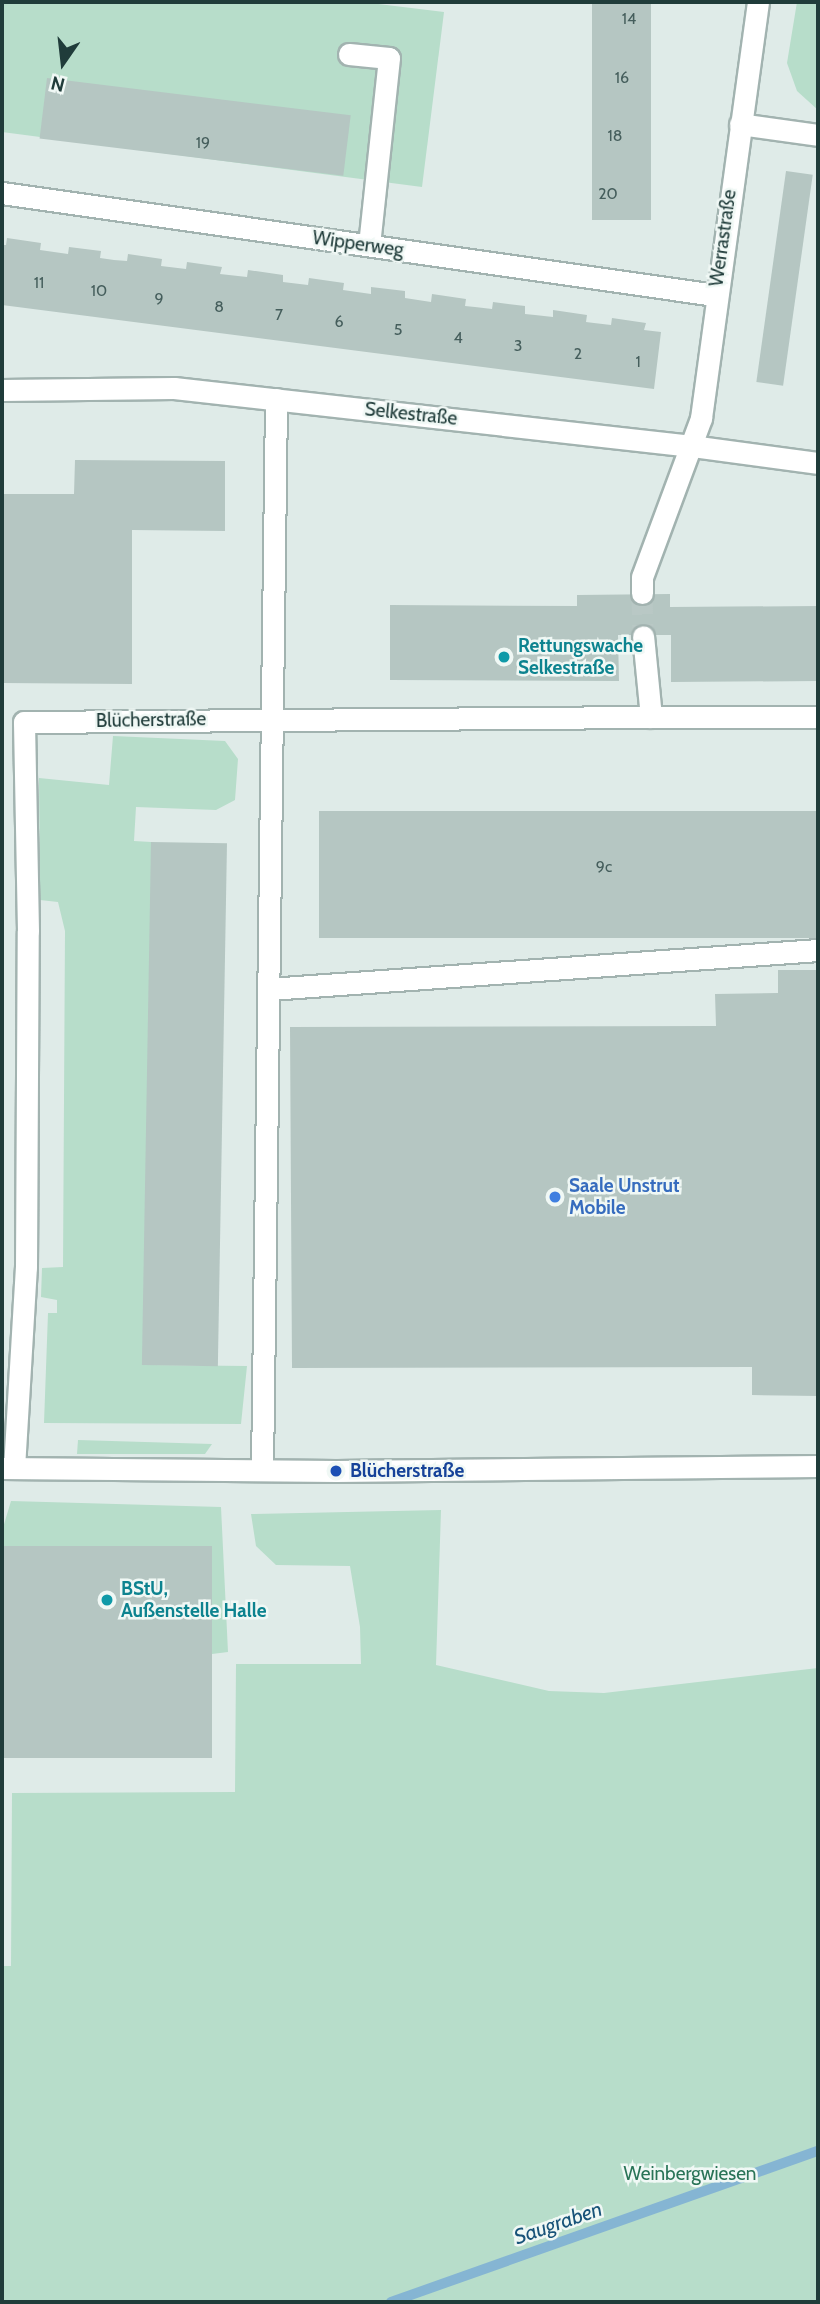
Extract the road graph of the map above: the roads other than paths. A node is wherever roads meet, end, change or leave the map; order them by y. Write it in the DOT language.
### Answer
graph roads {
  1 [pos="758,2"];
  2 [pos="349,54"];
  3 [pos="740,124"];
  4 [pos="818,135"];
  5 [pos="2,192"];
  6 [pos="369,245"];
  7 [pos="715,295"];
  8 [pos="2,390"];
  9 [pos="276,399"];
  10 [pos="692,446"];
  11 [pos="818,463"];
  12 [pos="642,593"];
  13 [pos="643,636"];
  14 [pos="651,716"];
  15 [pos="818,717"];
  16 [pos="272,718"];
  17 [pos="818,950"];
  18 [pos="269,989"];
  19 [pos="818,1466"];
  20 [pos="8,1468"];
  21 [pos="262,1470"];
  1 -- 3 [label="street, Werrastraße"];
  2 -- 6 [label="street"];
  3 -- 4 [label="street"];
  3 -- 7 [label="street, Werrastraße"];
  5 -- 6 [label="street, Wipperweg"];
  6 -- 7 [label="street, Wipperweg"];
  7 -- 10 [label="street, Werrastraße"];
  8 -- 9 [label="street, Selkestraße"];
  9 -- 10 [label="street, Selkestraße"];
  9 -- 16 [label="street"];
  10 -- 11 [label="street, Selkestraße"];
  10 -- 12 [label="street, Werrastraße"];
  13 -- 14 [label="street"];
  14 -- 15 [label="street"];
  14 -- 16 [label="street"];
  16 -- 18 [label="street"];
  16 -- 20 [label="street, Blücherstraße"];
  17 -- 18 [label="street"];
  18 -- 21 [label="street"];
  19 -- 21 [label="street, Blücherstraße"];
  20 -- 21 [label="street, Blücherstraße"];
}
